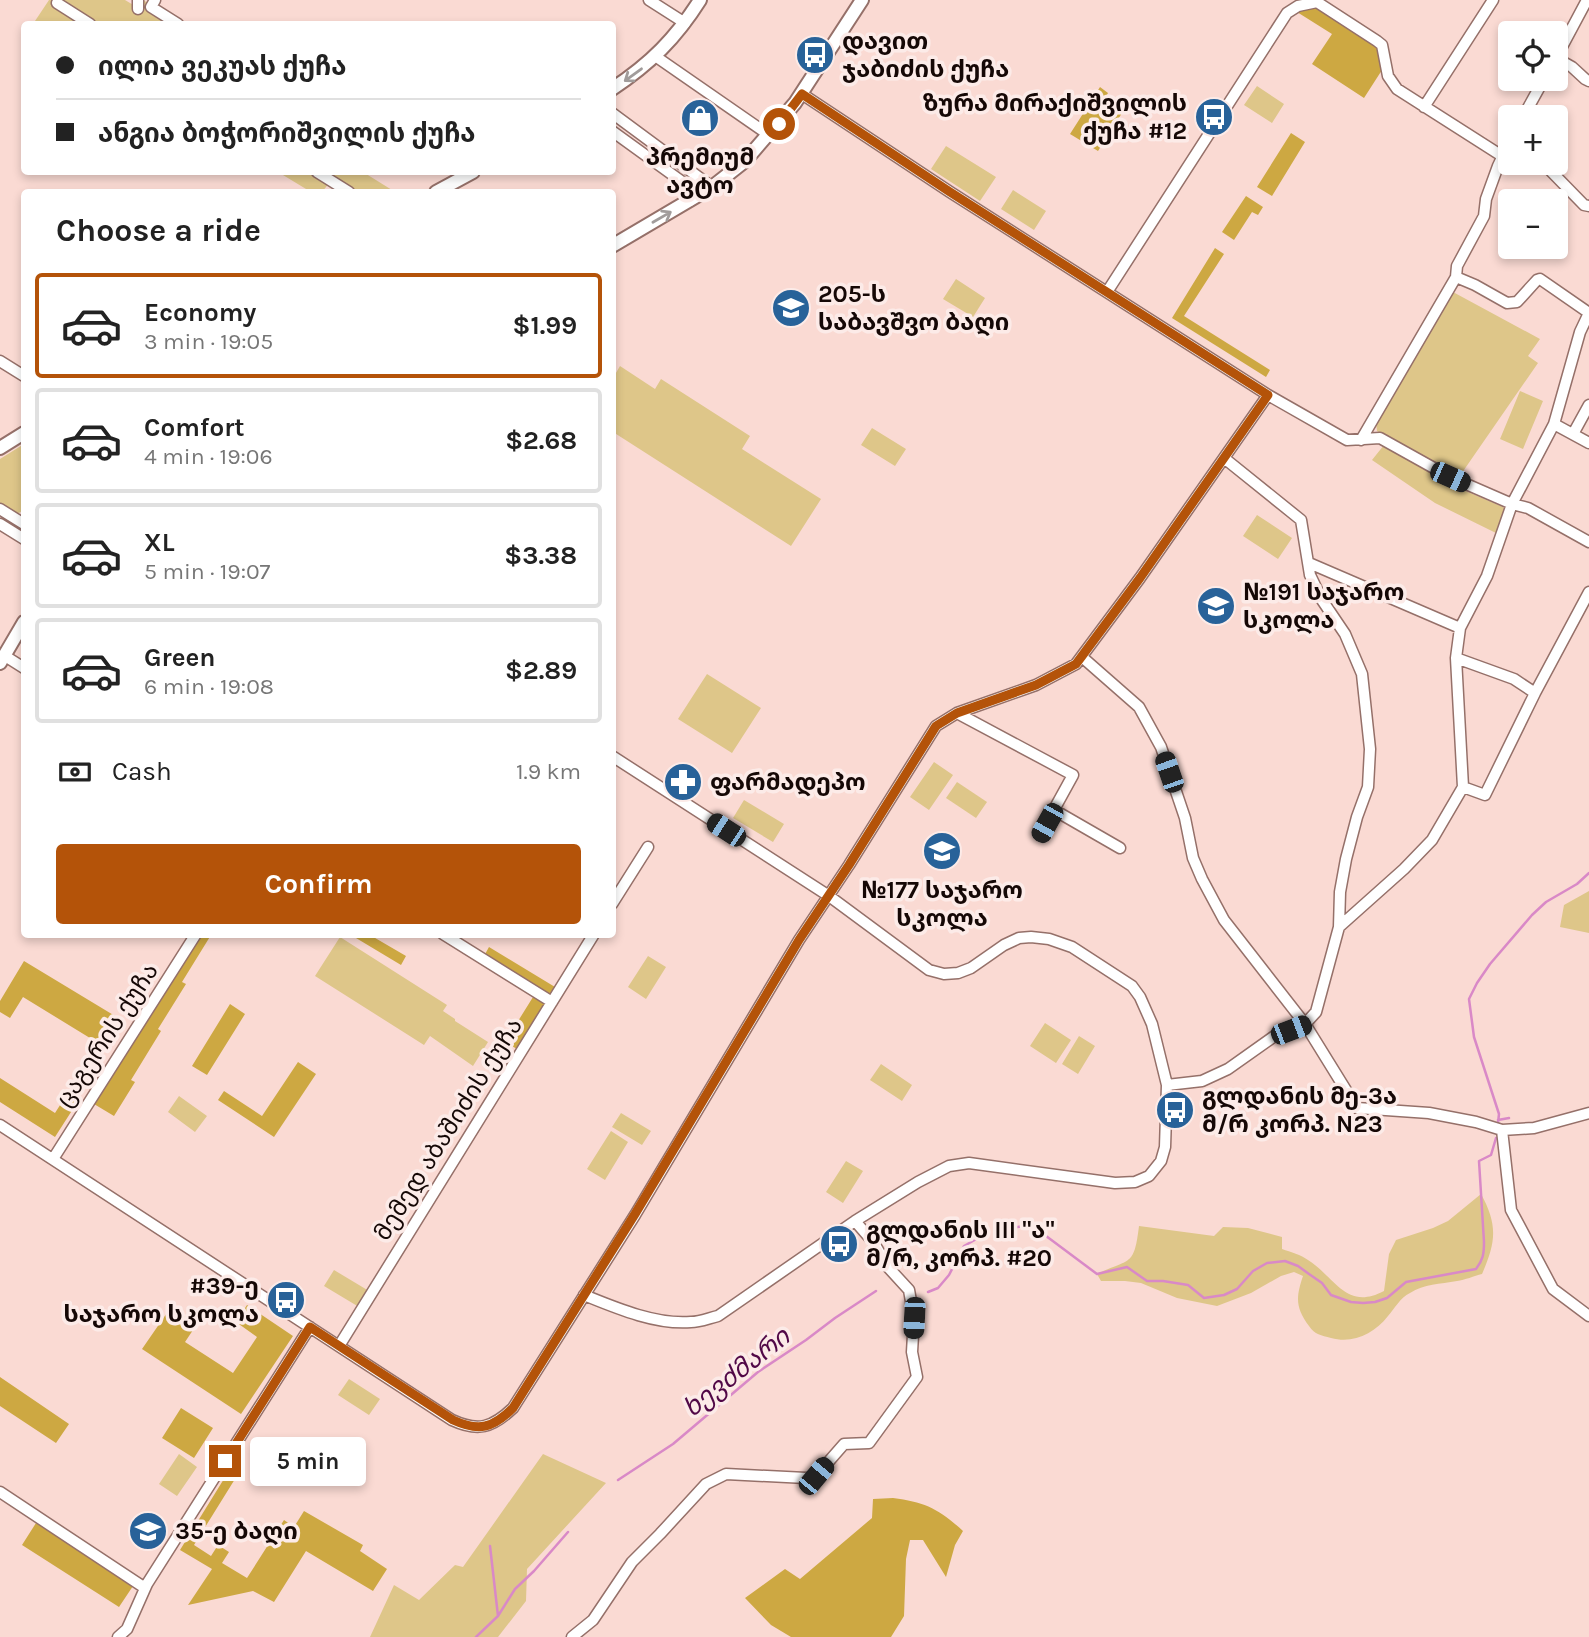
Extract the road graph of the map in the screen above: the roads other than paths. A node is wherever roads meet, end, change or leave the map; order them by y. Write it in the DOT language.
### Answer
graph roads {
  1 [pos="155,0"];
  2 [pos="649,0"];
  3 [pos="700,0"];
  4 [pos="862,0"];
  5 [pos="1493,0"];
  6 [pos="1587,0"];
  7 [pos="57,3"];
  8 [pos="85,21"];
  9 [pos="173,21"];
  10 [pos="685,23"];
  11 [pos="1568,36"];
  12 [pos="655,56"];
  13 [pos="1568,65"];
  14 [pos="1589,81"];
  15 [pos="616,86"];
  16 [pos="802,94"];
  17 [pos="1424,107"];
  18 [pos="616,116"];
  19 [pos="616,134"];
  20 [pos="769,135"];
  21 [pos="1498,153"];
  22 [pos="1498,167"];
  23 [pos="322,175"];
  24 [pos="467,175"];
  25 [pos="1555,175"];
  26 [pos="712,187"];
  27 [pos="344,189"];
  28 [pos="442,189"];
  29 [pos="690,201"];
  30 [pos="1589,206"];
  31 [pos="616,244"];
  32 [pos="1456,277"];
  33 [pos="1107,292"];
  34 [pos="1589,313"];
  35 [pos="0,360"];
  36 [pos="21,374"];
  37 [pos="1268,395"];
  38 [pos="1589,405"];
  39 [pos="1554,424"];
  40 [pos="1573,434"];
  41 [pos="21,435"];
  42 [pos="1361,440"];
  43 [pos="1589,443"];
  44 [pos="0,448"];
  45 [pos="1224,458"];
  46 [pos="1512,504"];
  47 [pos="0,509"];
  48 [pos="21,522"];
  49 [pos="0,524"];
  50 [pos="21,537"];
  51 [pos="1589,542"];
  52 [pos="1309,563"];
  53 [pos="1589,592"];
  54 [pos="21,627"];
  55 [pos="1460,628"];
  56 [pos="1082,657"];
  57 [pos="1456,658"];
  58 [pos="2,659"];
  59 [pos="21,667"];
  60 [pos="1535,693"];
  61 [pos="957,713"];
  62 [pos="616,759"];
  63 [pos="1463,787"];
  64 [pos="1054,810"];
  65 [pos="1040,835"];
  66 [pos="648,847"];
  67 [pos="1120,848"];
  68 [pos="829,896"];
  69 [pos="616,898"];
  70 [pos="1339,927"];
  71 [pos="193,938"];
  72 [pos="449,938"];
  73 [pos="592,938"];
  74 [pos="552,1002"];
  75 [pos="1305,1024"];
  76 [pos="1167,1085"];
  77 [pos="1589,1114"];
  78 [pos="0,1125"];
  79 [pos="1502,1130"];
  80 [pos="53,1159"];
  81 [pos="855,1221"];
  82 [pos="584,1295"];
  83 [pos="1589,1316"];
  84 [pos="310,1327"];
  85 [pos="339,1346"];
  86 [pos="0,1492"];
  87 [pos="145,1588"];
  88 [pos="584,1633"];
  89 [pos="118,1637"];
  90 [pos="572,1637"];
  1 -- 9 [label="street"];
  2 -- 10 [label="street"];
  3 -- 10 [label="main road"];
  4 -- 16 [label="main road"];
  5 -- 17 [label="street"];
  6 -- 11 [label="street"];
  7 -- 8 [label="street"];
  10 -- 12 [label="main road"];
  12 -- 15 [label="main road, one-way"];
  12 -- 20 [label="street"];
  13 -- 14 [label="street"];
  16 -- 20 [label="main road"];
  16 -- 33 [label="street"];
  17 -- 21 [label="street"];
  17 -- 33 [label="street"];
  18 -- 26 [label="street"];
  19 -- 29 [label="street"];
  20 -- 26 [label="main road"];
  22 -- 32 [label="street"];
  23 -- 27 [label="street"];
  24 -- 28 [label="main road"];
  25 -- 30 [label="street"];
  26 -- 29 [label="main road"];
  31 -- 29 [label="main road, one-way"];
  32 -- 34 [label="street"];
  32 -- 42 [label="street"];
  33 -- 37 [label="street"];
  34 -- 39 [label="street"];
  35 -- 36 [label="street"];
  37 -- 42 [label="street"];
  37 -- 45 [label="street"];
  38 -- 40 [label="street"];
  39 -- 40 [label="street"];
  39 -- 46 [label="street"];
  40 -- 43 [label="street"];
  41 -- 44 [label="main road"];
  42 -- 46 [label="street"];
  45 -- 52 [label="street"];
  45 -- 56 [label="street"];
  46 -- 51 [label="street"];
  46 -- 55 [label="street"];
  47 -- 48 [label="street"];
  49 -- 50 [label="street"];
  52 -- 55 [label="street"];
  52 -- 70 [label="street"];
  53 -- 60 [label="street"];
  54 -- 58 [label="main road"];
  55 -- 57 [label="street"];
  56 -- 61 [label="street"];
  56 -- 75 [label="street"];
  57 -- 60 [label="street"];
  57 -- 63 [label="street"];
  58 -- 59 [label="street"];
  60 -- 63 [label="street"];
  61 -- 64 [label="street"];
  61 -- 68 [label="street"];
  62 -- 68 [label="street"];
  63 -- 70 [label="street"];
  64 -- 65 [label="street"];
  64 -- 67 [label="street"];
  66 -- 69 [label="street"];
  68 -- 76 [label="street"];
  68 -- 82 [label="street"];
  70 -- 75 [label="street"];
  71 -- 80 [label="street, ცაგერის ქუჩა"];
  72 -- 74 [label="street"];
  73 -- 74 [label="street, მემედ აბაშიძის ქუჩა"];
  74 -- 85 [label="street, მემედ აბაშიძის ქუჩა"];
  75 -- 76 [label="street"];
  75 -- 79 [label="street"];
  76 -- 81 [label="street"];
  77 -- 79 [label="street"];
  78 -- 80 [label="street"];
  79 -- 83 [label="street"];
  80 -- 84 [label="street"];
  81 -- 82 [label="street"];
  81 -- 88 [label="street"];
  82 -- 85 [label="street"];
  84 -- 85 [label="street"];
  84 -- 87 [label="street"];
  86 -- 87 [label="street"];
  87 -- 89 [label="street"];
  88 -- 90 [label="street"];
}
